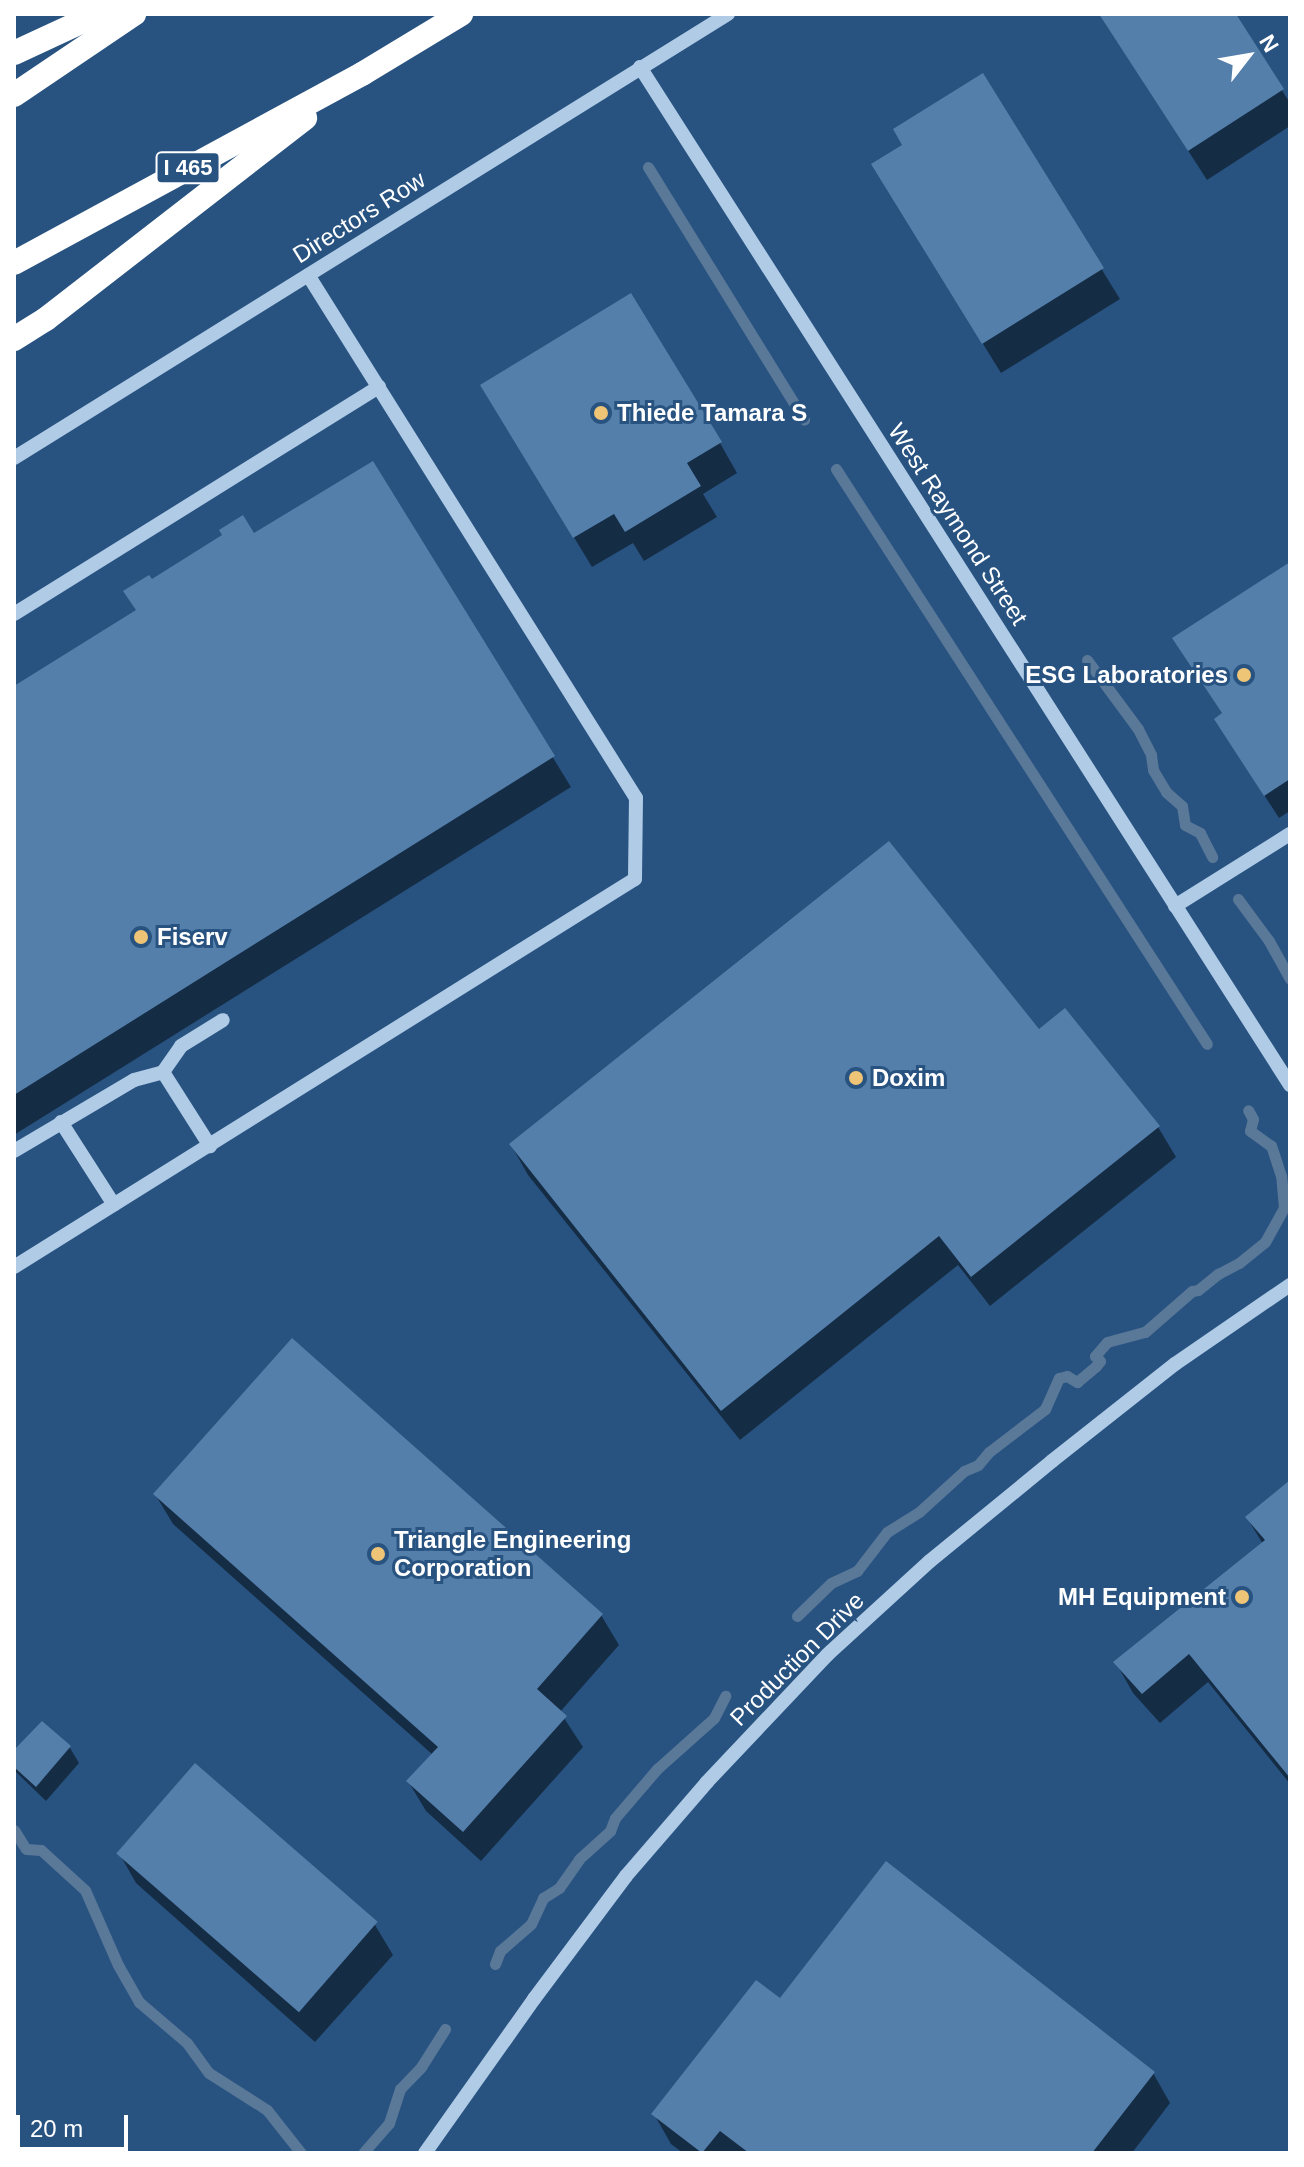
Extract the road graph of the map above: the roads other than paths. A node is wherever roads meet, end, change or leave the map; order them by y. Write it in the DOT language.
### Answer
graph roads {
  1 [pos="98,14"];
  2 [pos="134,14"];
  3 [pos="461,14"];
  4 [pos="728,14"];
  5 [pos="14,53"];
  6 [pos="640,67"];
  7 [pos="362,74"];
  8 [pos="14,95"];
  9 [pos="14,263"];
  10 [pos="308,275"];
  11 [pos="14,339"];
  12 [pos="379,387"];
  13 [pos="14,458"];
  14 [pos="14,614"];
  15 [pos="1290,834"];
  16 [pos="1175,906"];
  17 [pos="223,1020"];
  18 [pos="163,1072"];
  19 [pos="1290,1085"];
  20 [pos="61,1122"];
  21 [pos="210,1146"];
  22 [pos="14,1151"];
  23 [pos="114,1205"];
  24 [pos="14,1267"];
  25 [pos="1290,1285"];
  26 [pos="425,2153"];
  1 -- 5 [label="highway"];
  2 -- 8 [label="highway"];
  3 -- 7 [label="highway, I 465"];
  4 -- 6 [label="street, Directors Row"];
  6 -- 10 [label="street, Directors Row"];
  6 -- 16 [label="street, West Raymond Street"];
  7 -- 9 [label="highway, I 465"];
  7 -- 11 [label="highway"];
  10 -- 12 [label="street"];
  10 -- 13 [label="street, Directors Row"];
  12 -- 14 [label="street"];
  12 -- 21 [label="street"];
  15 -- 16 [label="street"];
  16 -- 19 [label="street, West Raymond Street"];
  17 -- 18 [label="street"];
  18 -- 20 [label="street"];
  18 -- 21 [label="street"];
  20 -- 22 [label="street"];
  20 -- 23 [label="street"];
  21 -- 23 [label="street"];
  23 -- 24 [label="street"];
  25 -- 26 [label="street, Production Drive"];
}
